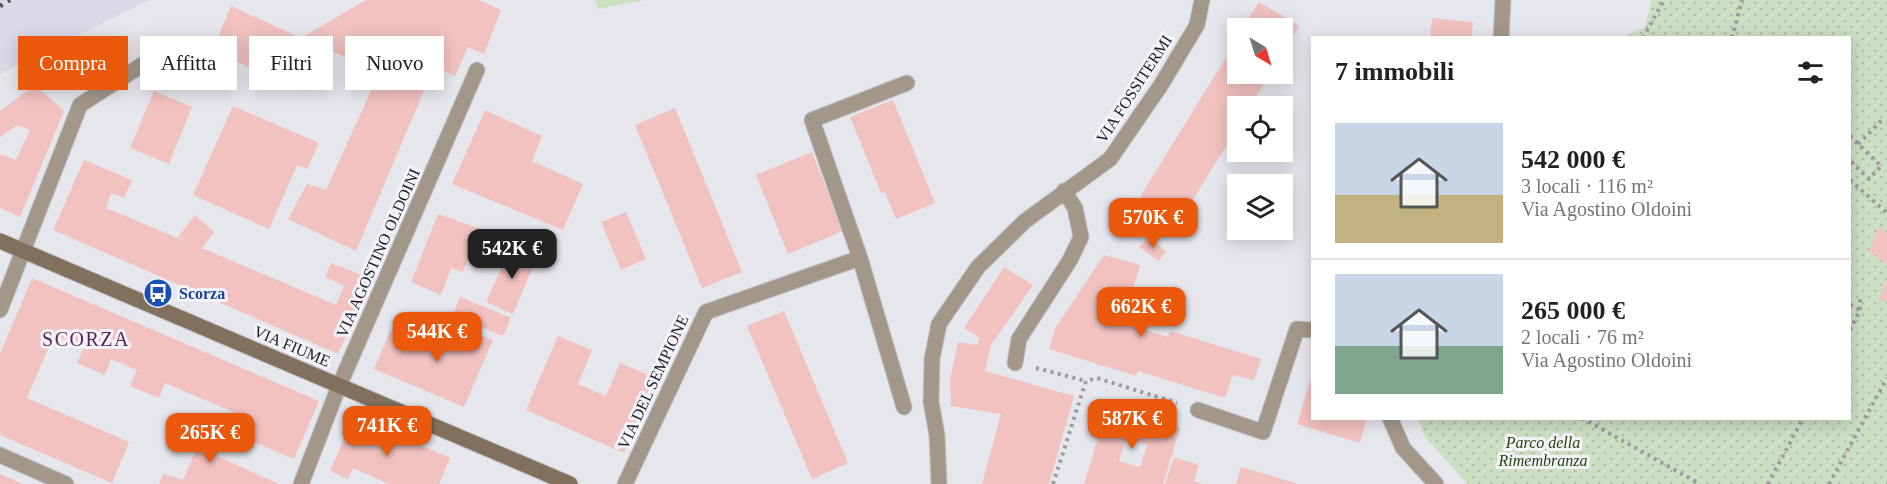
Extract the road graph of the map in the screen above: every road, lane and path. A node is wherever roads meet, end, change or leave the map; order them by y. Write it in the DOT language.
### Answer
graph roads {
  1 [pos="1202,0"];
  2 [pos="1503,0"];
  3 [pos="1664,0"];
  4 [pos="1742,0"];
  5 [pos="1501,36"];
  6 [pos="1643,36"];
  7 [pos="1733,36"];
  8 [pos="140,66"];
  9 [pos="477,70"];
  10 [pos="907,83"];
  11 [pos="1882,120"];
  12 [pos="1851,137"];
  13 [pos="1858,144"];
  14 [pos="1851,162"];
  15 [pos="1851,181"];
  16 [pos="1064,191"];
  17 [pos="1887,213"];
  18 [pos="0,241"];
  19 [pos="24,252"];
  20 [pos="860,258"];
  21 [pos="1860,296"];
  22 [pos="1851,306"];
  23 [pos="0,310"];
  24 [pos="1860,310"];
  25 [pos="1851,328"];
  26 [pos="1311,330"];
  27 [pos="1015,363"];
  28 [pos="1887,378"];
  29 [pos="1086,381"];
  30 [pos="339,386"];
  31 [pos="904,408"];
  32 [pos="1198,410"];
  33 [pos="1391,420"];
  34 [pos="1586,420"];
  35 [pos="1802,420"];
  36 [pos="0,455"];
  37 [pos="66,484"];
  38 [pos="301,484"];
  39 [pos="570,484"];
  40 [pos="625,484"];
  41 [pos="939,484"];
  42 [pos="1053,484"];
  43 [pos="1436,484"];
  44 [pos="1701,484"];
  45 [pos="1768,484"];
  46 [pos="1829,484"];
  1 -- 16 [label="street, VIA FOSSITERMI"];
  2 -- 5 [label="street"];
  3 -- 6 [label="path"];
  4 -- 7 [label="path"];
  8 -- 19 [label="street"];
  9 -- 30 [label="street, VIA AGOSTINO OLDOINI"];
  10 -- 20 [label="street"];
  11 -- 13 [label="path"];
  12 -- 13 [label="path"];
  13 -- 14 [label="path"];
  15 -- 17 [label="path"];
  16 -- 27 [label="street"];
  16 -- 41 [label="street, VIA FOSSITERMI"];
  18 -- 19 [label="main road, VIA FIUME"];
  19 -- 23 [label="street"];
  19 -- 30 [label="main road, VIA FIUME"];
  20 -- 31 [label="street"];
  20 -- 40 [label="street, VIA DEL SEMPIONE"];
  21 -- 24 [label="path"];
  22 -- 24 [label="path"];
  24 -- 25 [label="path"];
  26 -- 32 [label="street"];
  27 -- 29 [label="path"];
  28 -- 46 [label="path"];
  29 -- 32 [label="path"];
  29 -- 42 [label="path"];
  30 -- 38 [label="street, VIA AGOSTINO OLDOINI"];
  30 -- 39 [label="main road, VIA FIUME"];
  33 -- 43 [label="street"];
  34 -- 44 [label="path"];
  35 -- 45 [label="path"];
  36 -- 37 [label="street"];
}
